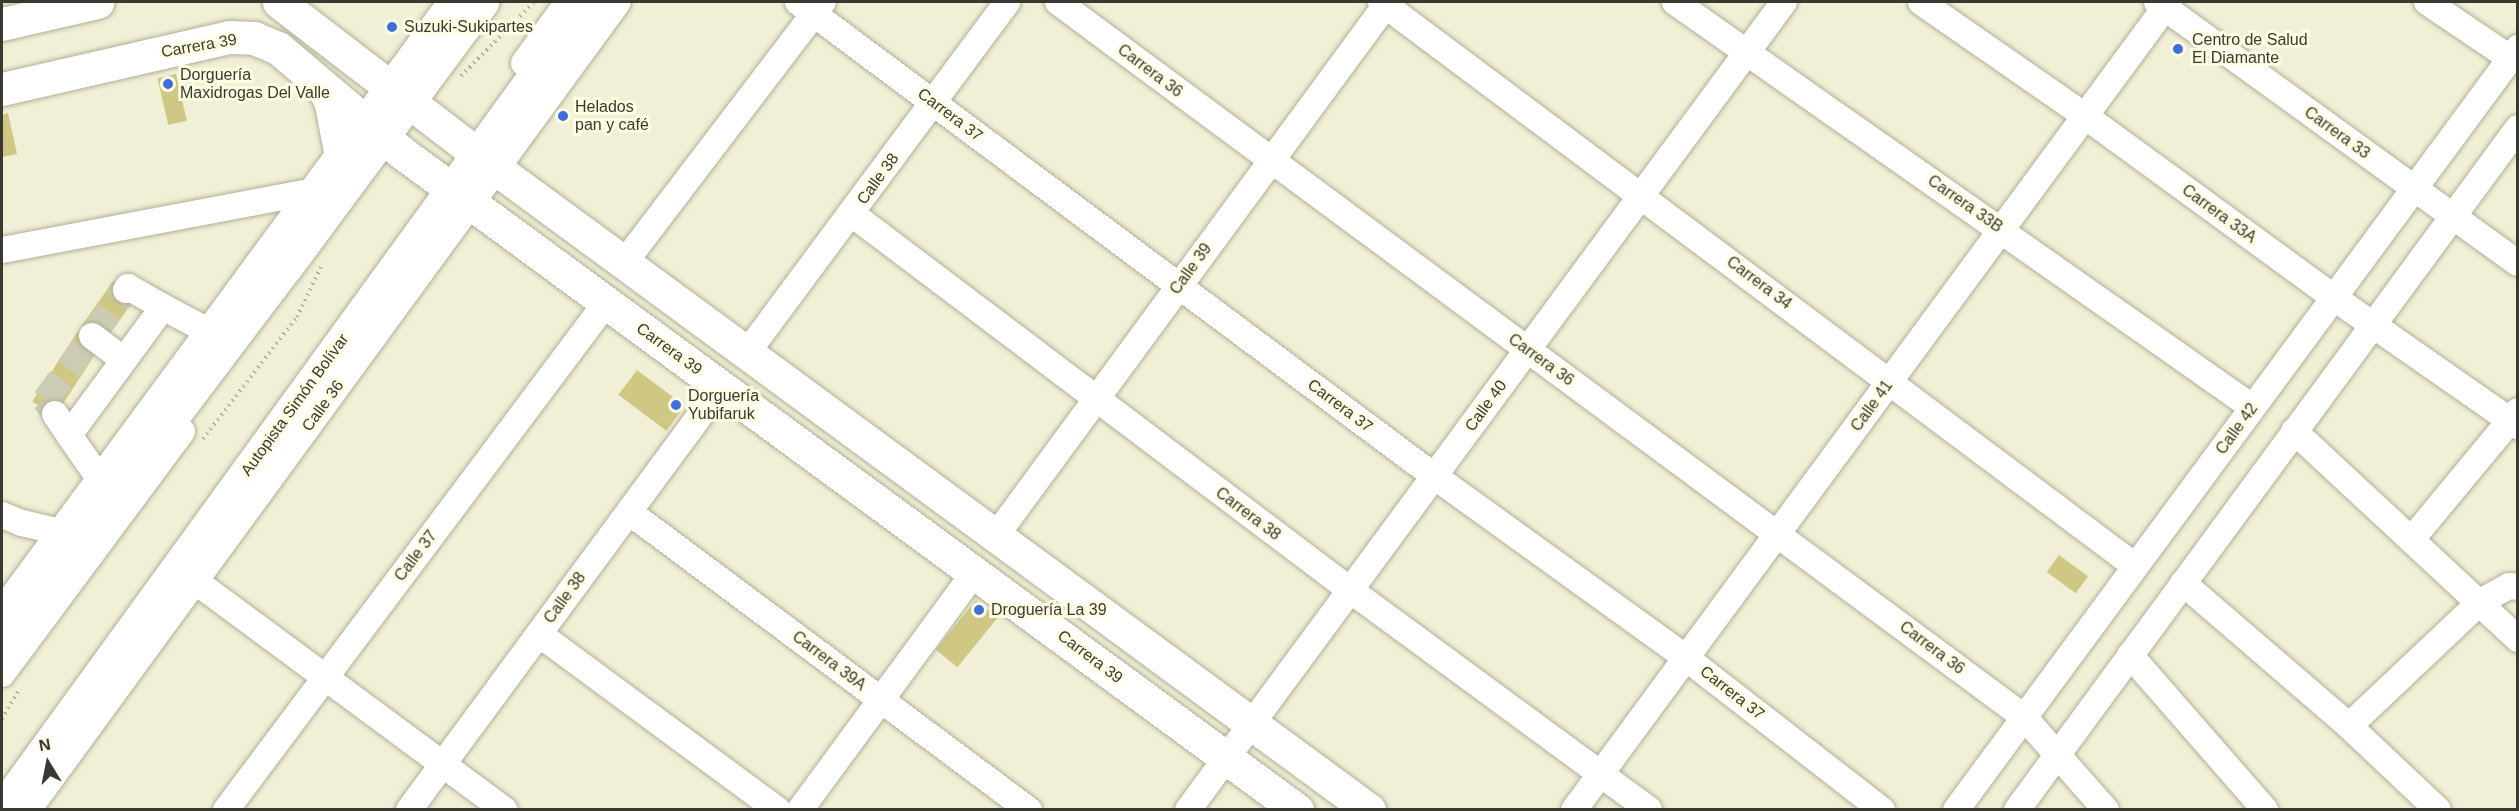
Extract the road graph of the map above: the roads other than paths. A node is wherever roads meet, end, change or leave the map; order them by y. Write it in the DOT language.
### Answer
graph roads {
  1 [pos="97,2"];
  2 [pos="267,2"];
  3 [pos="279,2"];
  4 [pos="452,2"];
  5 [pos="482,2"];
  6 [pos="499,2"];
  7 [pos="1007,2"];
  8 [pos="1058,2"];
  9 [pos="1676,2"];
  10 [pos="1784,2"];
  11 [pos="1921,2"];
  12 [pos="2427,2"];
  13 [pos="1385,3"];
  14 [pos="2164,3"];
  15 [pos="812,5"];
  16 [pos="592,8"];
  17 [pos="19,14"];
  18 [pos="229,37"];
  19 [pos="1747,52"];
  20 [pos="2514,53"];
  21 [pos="316,79"];
  22 [pos="2,89"];
  23 [pos="406,98"];
  24 [pos="933,102"];
  25 [pos="2085,116"];
  26 [pos="2517,128"];
  27 [pos="379,134"];
  28 [pos="339,155"];
  29 [pos="480,156"];
  30 [pos="1271,161"];
  31 [pos="2414,188"];
  32 [pos="454,192"];
  33 [pos="325,193"];
  34 [pos="1640,196"];
  35 [pos="852,213"];
  36 [pos="2452,216"];
  37 [pos="2001,229"];
  38 [pos="2,250"];
  39 [pos="624,263"];
  40 [pos="2517,263"];
  41 [pos="1179,286"];
  42 [pos="126,290"];
  43 [pos="2333,297"];
  44 [pos="606,303"];
  45 [pos="163,307"];
  46 [pos="370,322"];
  47 [pos="2373,325"];
  48 [pos="208,331"];
  49 [pos="92,336"];
  50 [pos="1527,350"];
  51 [pos="746,354"];
  52 [pos="124,360"];
  53 [pos="1890,381"];
  54 [pos="721,387"];
  55 [pos="1096,400"];
  56 [pos="2252,408"];
  57 [pos="55,414"];
  58 [pos="2515,419"];
  59 [pos="2294,431"];
  60 [pos="69,435"];
  61 [pos="1434,476"];
  62 [pos="99,478"];
  63 [pos="629,512"];
  64 [pos="2,516"];
  65 [pos="58,531"];
  66 [pos="1778,534"];
  67 [pos="995,537"];
  68 [pos="2412,539"];
  69 [pos="2135,566"];
  70 [pos="975,572"];
  71 [pos="195,581"];
  72 [pos="2183,583"];
  73 [pos="2517,587"];
  74 [pos="1350,590"];
  75 [pos="2480,602"];
  76 [pos="2,610"];
  77 [pos="539,634"];
  78 [pos="2517,639"];
  79 [pos="2,642"];
  80 [pos="2130,655"];
  81 [pos="1686,658"];
  82 [pos="13,677"];
  83 [pos="325,677"];
  84 [pos="881,699"];
  85 [pos="2024,717"];
  86 [pos="1251,724"];
  87 [pos="2349,726"];
  88 [pos="2058,755"];
  89 [pos="1227,758"];
  90 [pos="443,764"];
  91 [pos="1600,774"];
  92 [pos="2,785"];
  93 [pos="2,809"];
  94 [pos="28,810"];
  95 [pos="225,810"];
  96 [pos="409,810"];
  97 [pos="505,810"];
  98 [pos="778,810"];
  99 [pos="800,810"];
  100 [pos="1029,810"];
  101 [pos="1188,810"];
  102 [pos="1297,810"];
  103 [pos="1369,810"];
  104 [pos="1574,810"];
  105 [pos="1649,810"];
  106 [pos="1882,810"];
  107 [pos="1956,810"];
  108 [pos="2017,810"];
  109 [pos="2106,810"];
  110 [pos="2265,810"];
  111 [pos="2438,810"];
  1 -- 17 [label="main road"];
  2 -- 18 [label="main road"];
  3 -- 23 [label="main road"];
  4 -- 23 [label="street"];
  5 -- 23 [label="main road"];
  6 -- 23 [label="street"];
  7 -- 24 [label="street, Calle 38"];
  8 -- 30 [label="street, Carrera 36"];
  9 -- 19 [label="street, Carrera 33B"];
  10 -- 19 [label="street, Calle 40"];
  11 -- 25 [label="street, Carrera 33A"];
  12 -- 20 [label="street"];
  13 -- 30 [label="street, Calle 39"];
  13 -- 34 [label="street, Carrera 34"];
  14 -- 25 [label="street, Calle 41"];
  14 -- 31 [label="street, Carrera 33"];
  15 -- 24 [label="street, Carrera 37"];
  15 -- 39 [label="street"];
  16 -- 29 [label="main road, Autopista Simón Bolívar"];
  18 -- 21 [label="main road, Carrera 39"];
  18 -- 22 [label="main road, Carrera 39"];
  19 -- 34 [label="street, Calle 40"];
  19 -- 37 [label="street, Carrera 33B"];
  20 -- 31 [label="street, Calle 42"];
  21 -- 27 [label="main road, Carrera 39"];
  21 -- 28 [label="street"];
  23 -- 27 [label="main road"];
  23 -- 29 [label="main road"];
  24 -- 35 [label="street, Calle 38"];
  24 -- 41 [label="street, Carrera 37"];
  25 -- 37 [label="street, Calle 41"];
  25 -- 43 [label="street, Carrera 33A"];
  26 -- 36 [label="street"];
  27 -- 28 [label="street"];
  27 -- 32 [label="main road, Carrera 39"];
  27 -- 33 [label="main road"];
  27 -- 82 [label="street"];
  28 -- 33 [label="street"];
  29 -- 32 [label="main road, Autopista Simón Bolívar"];
  29 -- 39 [label="main road"];
  30 -- 41 [label="street, Calle 39"];
  30 -- 50 [label="street, Carrera 36"];
  31 -- 36 [label="street, Carrera 33"];
  31 -- 43 [label="street, Calle 42"];
  32 -- 44 [label="main road, Carrera 39"];
  32 -- 46 [label="main road, Autopista Simón Bolívar"];
  32 -- 92 [label="street"];
  33 -- 38 [label="street"];
  33 -- 48 [label="street"];
  33 -- 79 [label="main road"];
  34 -- 50 [label="street, Calle 40"];
  34 -- 53 [label="street, Carrera 34"];
  35 -- 51 [label="street, Calle 38"];
  35 -- 55 [label="street, Carrera 38"];
  36 -- 40 [label="street, Carrera 33"];
  36 -- 47 [label="street"];
  37 -- 53 [label="street, Calle 41"];
  37 -- 56 [label="street, Carrera 33B"];
  39 -- 51 [label="main road"];
  41 -- 55 [label="street, Calle 39"];
  41 -- 61 [label="street, Carrera 37"];
  42 -- 45 [label="street"];
  43 -- 47 [label="street, Carrera 33A"];
  43 -- 56 [label="street, Calle 42"];
  44 -- 54 [label="main road, Carrera 39"];
  44 -- 83 [label="street, Calle 37"];
  45 -- 48 [label="street"];
  45 -- 52 [label="street"];
  46 -- 71 [label="street, Calle 36"];
  46 -- 93 [label="main road, Autopista Simón Bolívar"];
  47 -- 58 [label="street, Carrera 33A"];
  47 -- 59 [label="street"];
  48 -- 62 [label="street"];
  49 -- 52 [label="street"];
  50 -- 61 [label="street, Calle 40"];
  50 -- 66 [label="street, Carrera 36"];
  51 -- 67 [label="main road"];
  52 -- 60 [label="street"];
  53 -- 66 [label="street, Calle 41"];
  53 -- 69 [label="street, Carrera 34"];
  54 -- 63 [label="street, Calle 38"];
  54 -- 70 [label="main road, Carrera 39"];
  55 -- 67 [label="street, Calle 39"];
  55 -- 74 [label="street, Carrera 38"];
  56 -- 69 [label="street, Calle 42"];
  57 -- 60 [label="street"];
  58 -- 68 [label="street"];
  59 -- 68 [label="street"];
  59 -- 72 [label="street"];
  60 -- 62 [label="street"];
  61 -- 74 [label="street, Calle 40"];
  61 -- 81 [label="street, Carrera 37"];
  62 -- 65 [label="street"];
  63 -- 77 [label="street, Calle 38"];
  63 -- 84 [label="street, Carrera 39A"];
  64 -- 65 [label="street"];
  65 -- 76 [label="street"];
  66 -- 81 [label="street, Calle 41"];
  66 -- 85 [label="street, Carrera 36"];
  67 -- 86 [label="main road"];
  68 -- 75 [label="street"];
  69 -- 85 [label="street, Calle 42"];
  70 -- 84 [label="street"];
  70 -- 89 [label="main road, Carrera 39"];
  71 -- 83 [label="street"];
  71 -- 94 [label="street, Calle 36"];
  72 -- 80 [label="street"];
  72 -- 87 [label="street"];
  73 -- 75 [label="street"];
  74 -- 86 [label="street, Calle 40"];
  74 -- 91 [label="street, Carrera 38"];
  75 -- 78 [label="street"];
  75 -- 87 [label="street"];
  77 -- 90 [label="street, Calle 38"];
  77 -- 98 [label="street"];
  80 -- 88 [label="street"];
  80 -- 110 [label="street"];
  81 -- 91 [label="street, Calle 41"];
  81 -- 106 [label="street, Carrera 37"];
  83 -- 90 [label="street"];
  83 -- 95 [label="street, Calle 37"];
  84 -- 99 [label="street"];
  84 -- 100 [label="street, Carrera 39A"];
  85 -- 88 [label="street, Carrera 36"];
  85 -- 107 [label="street, Calle 42"];
  86 -- 89 [label="street, Calle 40"];
  86 -- 103 [label="main road"];
  87 -- 111 [label="street"];
  88 -- 108 [label="street"];
  88 -- 109 [label="street, Carrera 36"];
  89 -- 101 [label="street, Calle 40"];
  89 -- 102 [label="main road, Carrera 39"];
  90 -- 96 [label="street, Calle 38"];
  90 -- 97 [label="street"];
  91 -- 104 [label="street, Calle 41"];
  91 -- 105 [label="street, Carrera 38"];
}
